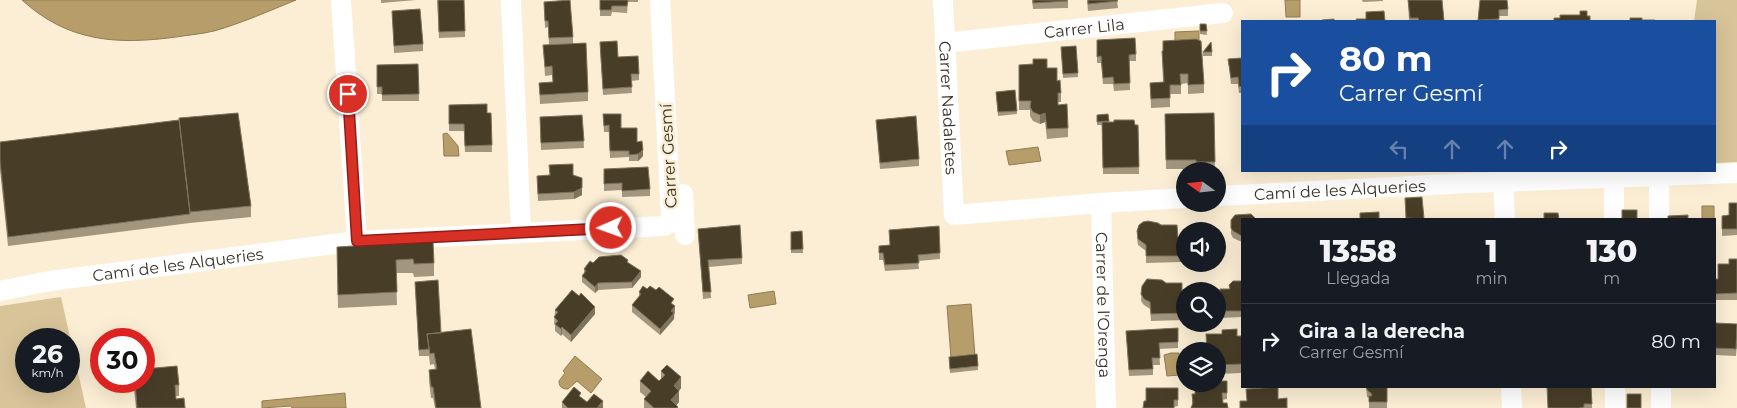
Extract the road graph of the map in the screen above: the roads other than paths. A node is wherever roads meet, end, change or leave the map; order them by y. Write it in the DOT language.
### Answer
graph roads {
  1 [pos="341,0"];
  2 [pos="511,0"];
  3 [pos="660,0"];
  4 [pos="674,0"];
  5 [pos="943,0"];
  6 [pos="1223,13"];
  7 [pos="945,43"];
  8 [pos="1737,172"];
  9 [pos="1659,176"];
  10 [pos="1614,178"];
  11 [pos="1503,182"];
  12 [pos="1226,196"];
  13 [pos="1176,199"];
  14 [pos="1101,203"];
  15 [pos="1505,218"];
  16 [pos="1614,218"];
  17 [pos="1659,218"];
  18 [pos="521,232"];
  19 [pos="684,234"];
  20 [pos="357,241"];
  21 [pos="0,291"];
  22 [pos="1511,388"];
  23 [pos="1615,388"];
  24 [pos="1661,388"];
  25 [pos="1106,408"];
  26 [pos="1512,408"];
  27 [pos="1615,408"];
  28 [pos="1661,408"];
  1 -- 20 [label="street"];
  2 -- 18 [label="street"];
  3 -- 18 [label="street, Carrer Gesmí"];
  4 -- 19 [label="street, Carrer Gesmí"];
  5 -- 7 [label="street, Carrer Nadaletes"];
  6 -- 7 [label="street, Carrer Lila"];
  7 -- 14 [label="street, Carrer Nadaletes"];
  8 -- 9 [label="street, Camí de les Alqueries"];
  9 -- 10 [label="street, Camí de les Alqueries"];
  9 -- 17 [label="street"];
  10 -- 11 [label="street, Camí de les Alqueries"];
  10 -- 16 [label="street"];
  11 -- 12 [label="street, Camí de les Alqueries"];
  11 -- 15 [label="street"];
  13 -- 14 [label="street"];
  14 -- 25 [label="street, Carrer de l'Orenga"];
  18 -- 20 [label="street, Carrer Gesmí"];
  20 -- 21 [label="street, Camí de les Alqueries"];
  22 -- 26 [label="street"];
  23 -- 27 [label="street"];
  24 -- 28 [label="street"];
}
